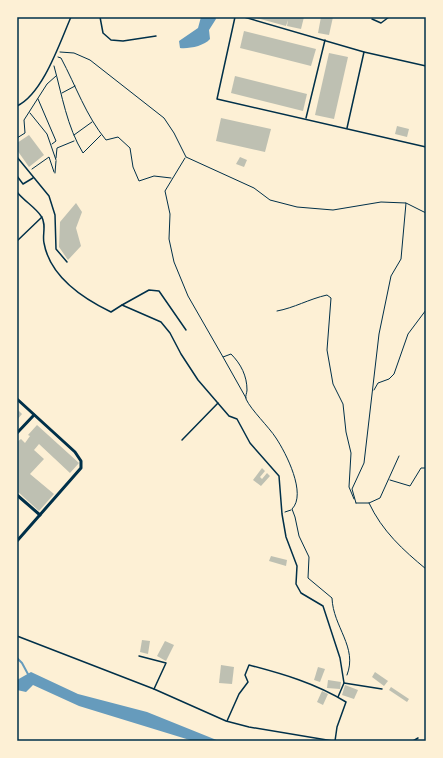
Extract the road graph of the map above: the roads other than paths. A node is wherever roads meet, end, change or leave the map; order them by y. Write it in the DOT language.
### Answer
graph roads {
  1 [pos="71,17"];
  2 [pos="100,17"];
  3 [pos="235,17"];
  4 [pos="244,17"];
  5 [pos="389,17"];
  6 [pos="372,18"];
  7 [pos="156,36"];
  8 [pos="325,40"];
  9 [pos="364,52"];
  10 [pos="426,66"];
  11 [pos="17,106"];
  12 [pos="306,119"];
  13 [pos="347,129"];
  14 [pos="426,147"];
  15 [pos="17,157"];
  16 [pos="17,176"];
  17 [pos="32,178"];
  18 [pos="17,192"];
  19 [pos="42,217"];
  20 [pos="17,241"];
  21 [pos="67,262"];
  22 [pos="122,305"];
  23 [pos="186,330"];
  24 [pos="17,399"];
  25 [pos="218,403"];
  26 [pos="34,415"];
  27 [pos="17,433"];
  28 [pos="182,440"];
  29 [pos="17,495"];
  30 [pos="40,515"];
  31 [pos="17,541"];
  32 [pos="17,636"];
  33 [pos="139,656"];
  34 [pos="344,683"];
  35 [pos="154,689"];
  36 [pos="382,689"];
  37 [pos="338,697"];
  38 [pos="226,721"];
  39 [pos="418,738"];
  40 [pos="334,741"];
  41 [pos="413,741"];
  1 -- 11 [label="lane"];
  2 -- 7 [label="lane"];
  3 -- 12 [label="lane"];
  4 -- 8 [label="lane"];
  5 -- 6 [label="lane"];
  8 -- 9 [label="lane"];
  8 -- 12 [label="lane"];
  9 -- 10 [label="lane"];
  9 -- 13 [label="lane"];
  12 -- 13 [label="lane"];
  13 -- 14 [label="lane"];
  15 -- 17 [label="lane"];
  16 -- 17 [label="lane"];
  17 -- 21 [label="lane"];
  18 -- 19 [label="lane"];
  19 -- 20 [label="lane"];
  19 -- 22 [label="lane"];
  22 -- 23 [label="lane"];
  22 -- 25 [label="lane"];
  24 -- 26 [label="street"];
  25 -- 28 [label="lane"];
  25 -- 34 [label="lane"];
  26 -- 27 [label="street"];
  26 -- 30 [label="street"];
  29 -- 30 [label="street"];
  30 -- 31 [label="street"];
  32 -- 35 [label="lane"];
  33 -- 35 [label="lane"];
  34 -- 36 [label="lane"];
  34 -- 37 [label="lane"];
  35 -- 38 [label="lane"];
  37 -- 38 [label="lane"];
  37 -- 40 [label="lane"];
  38 -- 40 [label="lane"];
  39 -- 41 [label="lane"];
}
